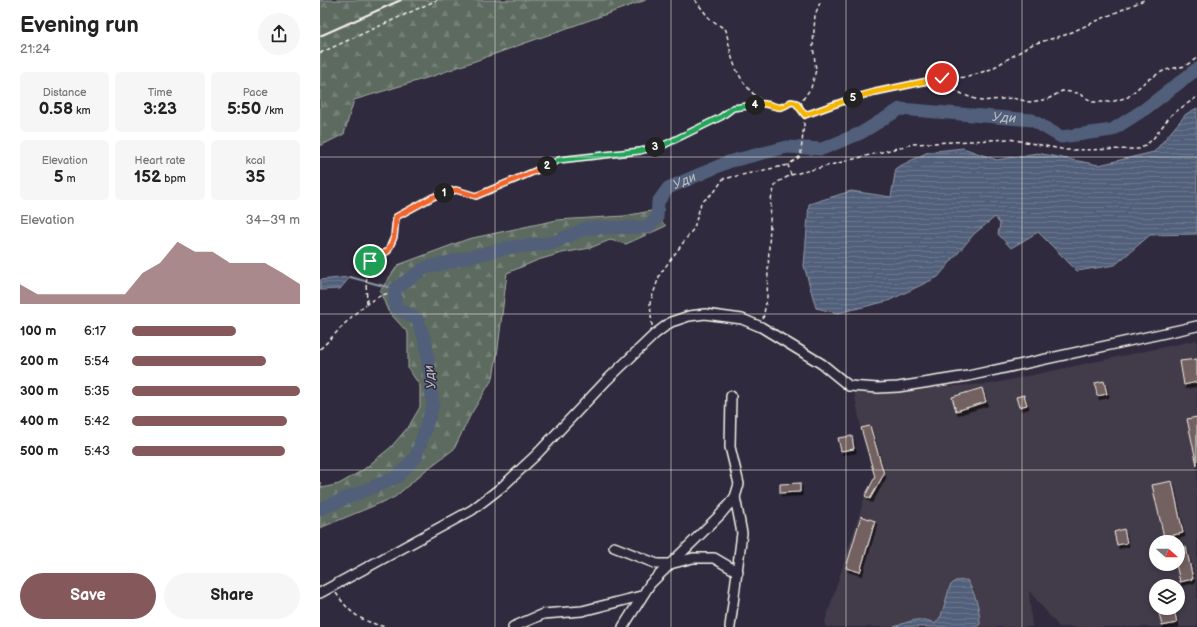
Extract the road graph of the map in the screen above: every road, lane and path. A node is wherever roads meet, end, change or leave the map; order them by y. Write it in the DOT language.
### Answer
graph roads {
  1 [pos="437,0"];
  2 [pos="695,0"];
  3 [pos="821,0"];
  4 [pos="1144,0"];
  5 [pos="320,53"];
  6 [pos="1197,58"];
  7 [pos="935,79"];
  8 [pos="1197,97"];
  9 [pos="766,104"];
  10 [pos="805,115"];
  11 [pos="788,165"];
  12 [pos="791,175"];
  13 [pos="390,293"];
  14 [pos="367,303"];
  15 [pos="1197,326"];
  16 [pos="761,327"];
  17 [pos="655,334"];
  18 [pos="320,349"];
  19 [pos="731,396"];
  20 [pos="735,497"];
  21 [pos="614,547"];
  22 [pos="670,564"];
  23 [pos="738,572"];
  24 [pos="331,587"];
  25 [pos="320,593"];
  26 [pos="641,596"];
  27 [pos="385,627"];
  28 [pos="513,627"];
  29 [pos="623,627"];
  30 [pos="730,627"];
  1 -- 5 [label="path"];
  2 -- 9 [label="path"];
  3 -- 10 [label="path"];
  4 -- 7 [label="path"];
  6 -- 7 [label="path"];
  7 -- 10 [label="path"];
  8 -- 12 [label="path"];
  9 -- 10 [label="path"];
  9 -- 14 [label="path"];
  10 -- 11 [label="path"];
  11 -- 12 [label="path"];
  11 -- 17 [label="path"];
  12 -- 16 [label="path"];
  13 -- 14 [label="path"];
  14 -- 18 [label="path"];
  15 -- 16 [label="street"];
  16 -- 17 [label="street"];
  17 -- 24 [label="street"];
  19 -- 20 [label="street"];
  20 -- 22 [label="street"];
  20 -- 23 [label="street"];
  21 -- 22 [label="street"];
  22 -- 23 [label="street"];
  22 -- 26 [label="street"];
  23 -- 30 [label="street"];
  24 -- 25 [label="street"];
  24 -- 27 [label="path"];
  26 -- 28 [label="street"];
  26 -- 29 [label="street"];
}
